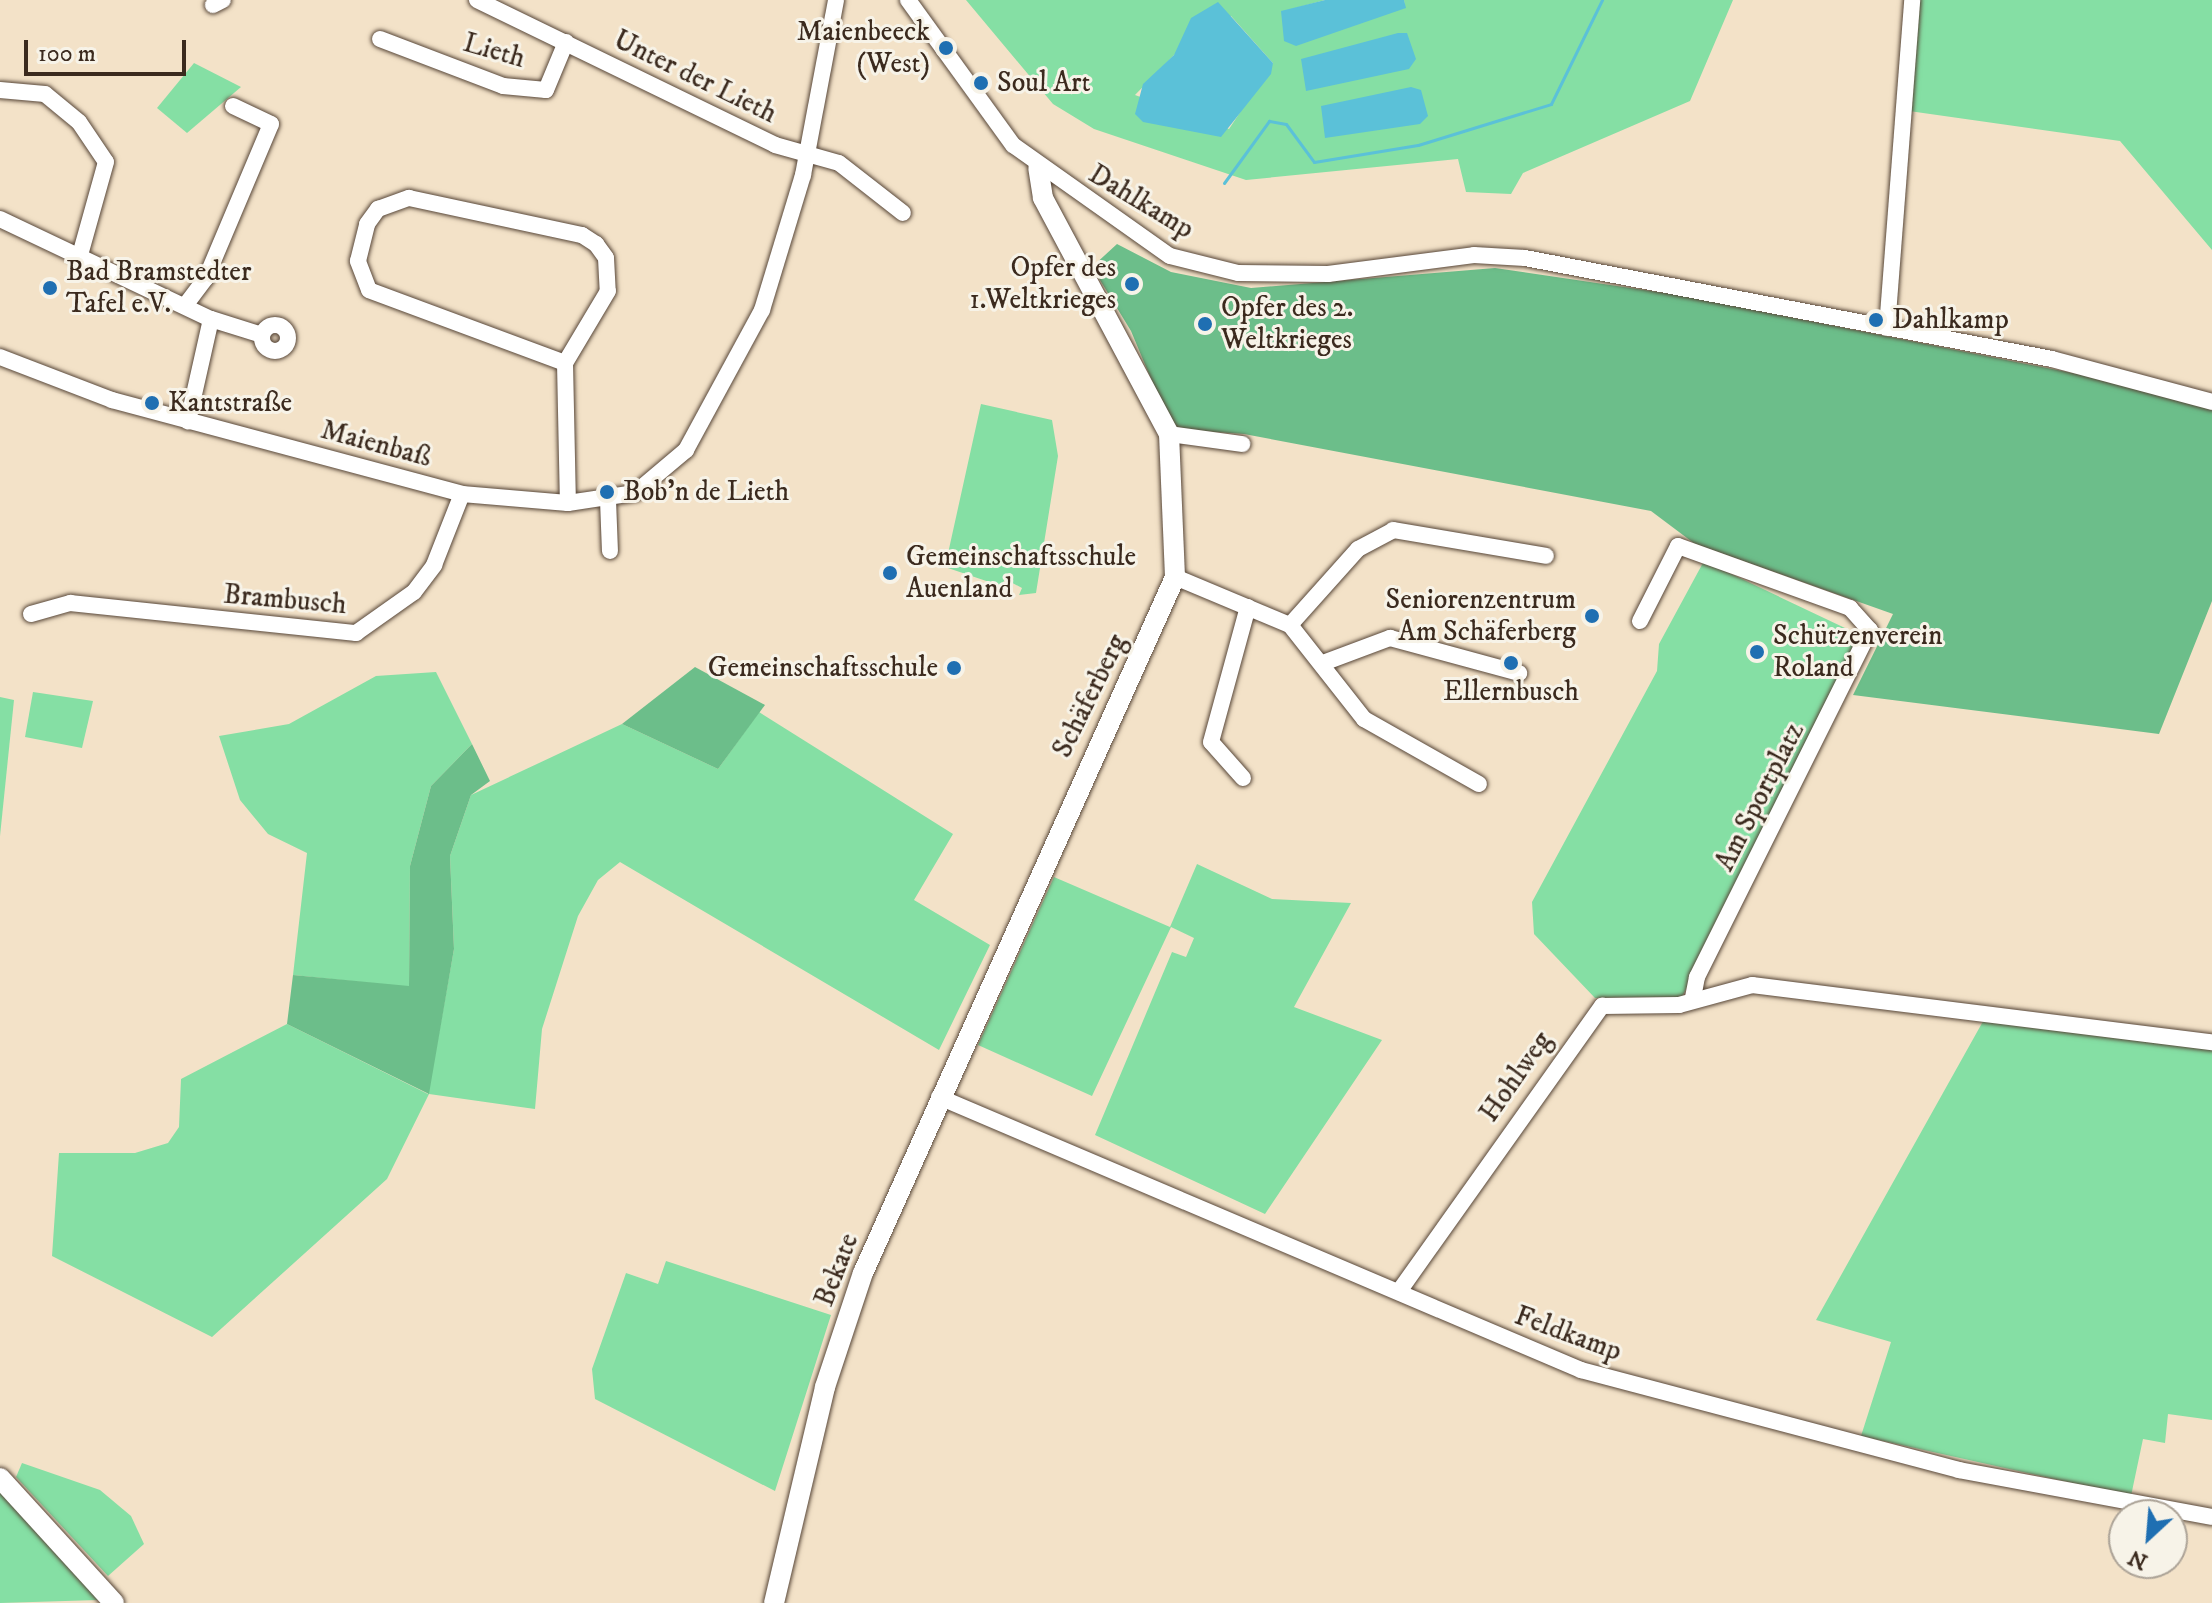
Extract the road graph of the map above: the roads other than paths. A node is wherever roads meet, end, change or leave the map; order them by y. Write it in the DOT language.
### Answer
graph roads {
  1 [pos="477,0"];
  2 [pos="836,0"];
  3 [pos="908,0"];
  4 [pos="1912,0"];
  5 [pos="380,39"];
  6 [pos="566,42"];
  7 [pos="0,90"];
  8 [pos="233,106"];
  9 [pos="806,155"];
  10 [pos="1038,168"];
  11 [pos="903,213"];
  12 [pos="0,219"];
  13 [pos="80,255"];
  14 [pos="187,303"];
  15 [pos="211,319"];
  16 [pos="1887,328"];
  17 [pos="262,335"];
  18 [pos="0,357"];
  19 [pos="565,363"];
  20 [pos="2212,402"];
  21 [pos="188,421"];
  22 [pos="1169,434"];
  23 [pos="1242,444"];
  24 [pos="462,494"];
  25 [pos="608,500"];
  26 [pos="568,503"];
  27 [pos="610,551"];
  28 [pos="1546,556"];
  29 [pos="1175,577"];
  30 [pos="1248,607"];
  31 [pos="31,614"];
  32 [pos="1640,621"];
  33 [pos="1290,625"];
  34 [pos="1323,663"];
  35 [pos="1519,673"];
  36 [pos="1243,778"];
  37 [pos="1479,784"];
  38 [pos="994,971"];
  39 [pos="1693,998"];
  40 [pos="2212,1042"];
  41 [pos="939,1097"];
  42 [pos="1400,1290"];
  43 [pos="0,1478"];
  44 [pos="2212,1517"];
  45 [pos="114,1603"];
  46 [pos="774,1603"];
  1 -- 6 [label="street, Unter der Lieth"];
  2 -- 9 [label="street, Maienbaß"];
  3 -- 10 [label="street, Dahlkamp"];
  4 -- 16 [label="street"];
  5 -- 6 [label="street, Lieth"];
  6 -- 9 [label="street, Unter der Lieth"];
  7 -- 13 [label="street"];
  8 -- 14 [label="street"];
  9 -- 11 [label="street, Unter der Lieth"];
  9 -- 25 [label="street, Maienbaß"];
  10 -- 16 [label="street, Dahlkamp"];
  10 -- 22 [label="main road, Schäferberg"];
  12 -- 13 [label="street"];
  13 -- 14 [label="street"];
  14 -- 15 [label="street"];
  15 -- 17 [label="street"];
  15 -- 21 [label="street"];
  16 -- 20 [label="street, Dahlkamp"];
  18 -- 21 [label="street, Maienbaß"];
  19 -- 19 [label="street"];
  19 -- 26 [label="street"];
  21 -- 24 [label="street, Maienbaß"];
  22 -- 23 [label="street"];
  22 -- 29 [label="main road, Schäferberg"];
  24 -- 26 [label="street, Maienbaß"];
  24 -- 31 [label="street, Brambusch"];
  25 -- 26 [label="street, Maienbaß"];
  25 -- 27 [label="street"];
  28 -- 33 [label="street"];
  29 -- 30 [label="street"];
  29 -- 38 [label="main road, Schäferberg"];
  30 -- 33 [label="street"];
  30 -- 36 [label="street"];
  32 -- 39 [label="street, Am Sportplatz"];
  33 -- 34 [label="street"];
  34 -- 35 [label="street"];
  34 -- 37 [label="street"];
  38 -- 41 [label="main road, Bekate"];
  39 -- 40 [label="street, Hohlweg"];
  39 -- 42 [label="street, Hohlweg"];
  41 -- 42 [label="street, Feldkamp"];
  41 -- 46 [label="main road, Bekate"];
  42 -- 44 [label="street, Feldkamp"];
  43 -- 45 [label="main road"];
}
